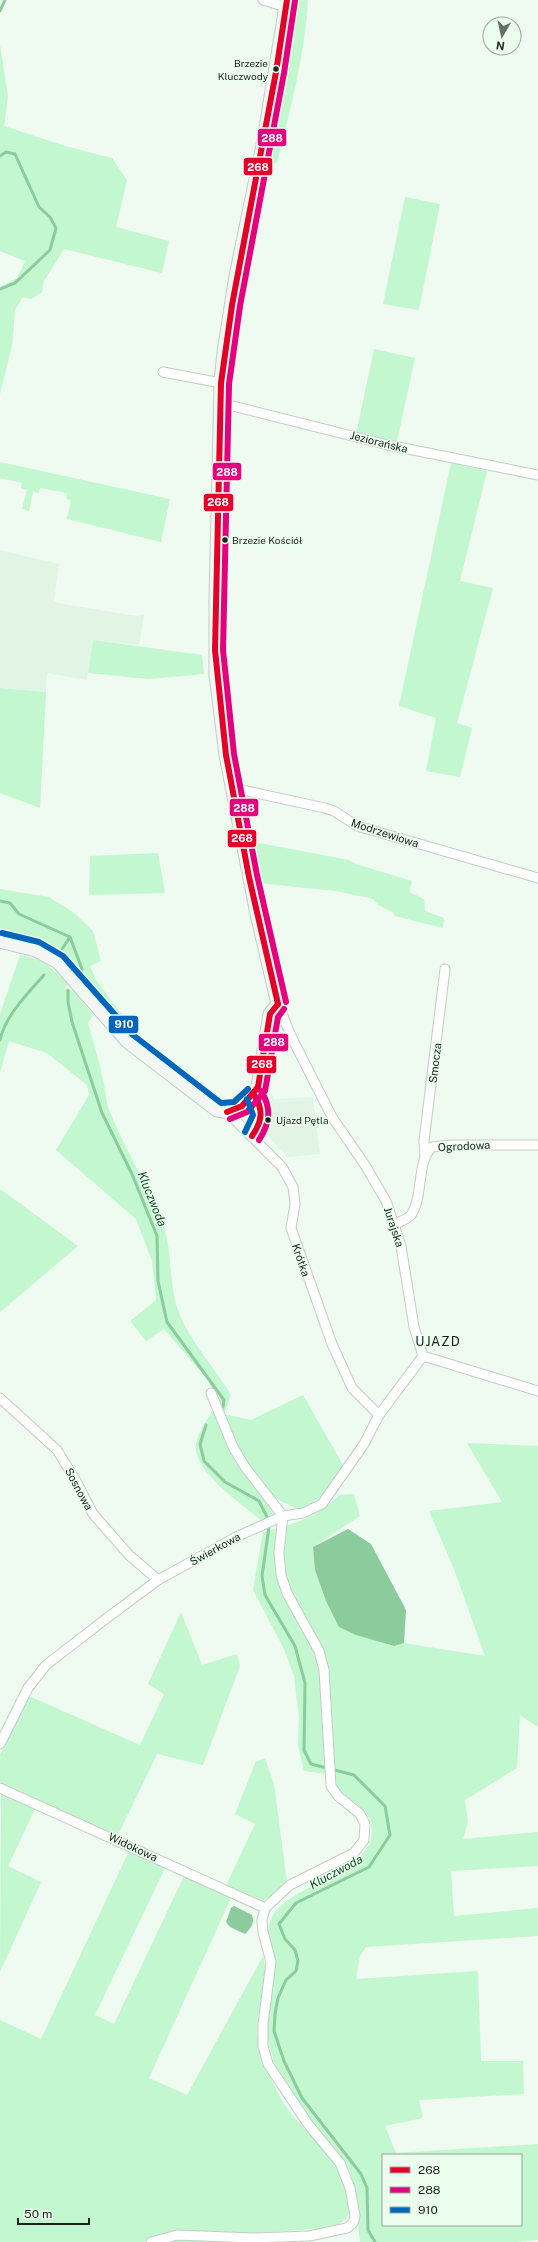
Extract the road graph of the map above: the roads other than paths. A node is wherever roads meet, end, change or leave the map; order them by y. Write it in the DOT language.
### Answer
graph roads {
  1 [pos="263,0"];
  2 [pos="286,3"];
  3 [pos="163,372"];
  4 [pos="221,382"];
  5 [pos="221,403"];
  6 [pos="538,475"];
  7 [pos="233,788"];
  8 [pos="538,878"];
  9 [pos="0,942"];
  10 [pos="445,969"];
  11 [pos="278,1004"];
  12 [pos="227,1112"];
  13 [pos="538,1145"];
  14 [pos="425,1157"];
  15 [pos="395,1224"];
  16 [pos="423,1356"];
  17 [pos="538,1391"];
  18 [pos="211,1393"];
  19 [pos="0,1398"];
  20 [pos="379,1415"];
  21 [pos="283,1516"];
  22 [pos="158,1580"];
  23 [pos="0,1744"];
  24 [pos="0,1788"];
  25 [pos="265,1908"];
  26 [pos="151,2242"];
  1 -- 2 [label="street"];
  2 -- 4 [label="street"];
  3 -- 4 [label="street"];
  4 -- 5 [label="street"];
  5 -- 6 [label="street, Jeziorańska"];
  5 -- 7 [label="street"];
  7 -- 8 [label="street, Modrzewiowa"];
  7 -- 11 [label="street"];
  9 -- 12 [label="street"];
  10 -- 14 [label="street, Smocza"];
  11 -- 12 [label="street"];
  11 -- 15 [label="street, Jurajska"];
  12 -- 20 [label="street, Krótka"];
  13 -- 14 [label="street, Ogrodowa"];
  14 -- 15 [label="street, Ogrodowa"];
  15 -- 16 [label="street, Jurajska"];
  16 -- 17 [label="street"];
  16 -- 20 [label="street, Świerkowa"];
  18 -- 21 [label="street"];
  19 -- 22 [label="street, Sosnowa"];
  20 -- 21 [label="street, Świerkowa"];
  21 -- 22 [label="street, Świerkowa"];
  21 -- 25 [label="street"];
  22 -- 23 [label="street, Świerkowa"];
  24 -- 25 [label="street, Widokowa"];
  25 -- 26 [label="street"];
}
